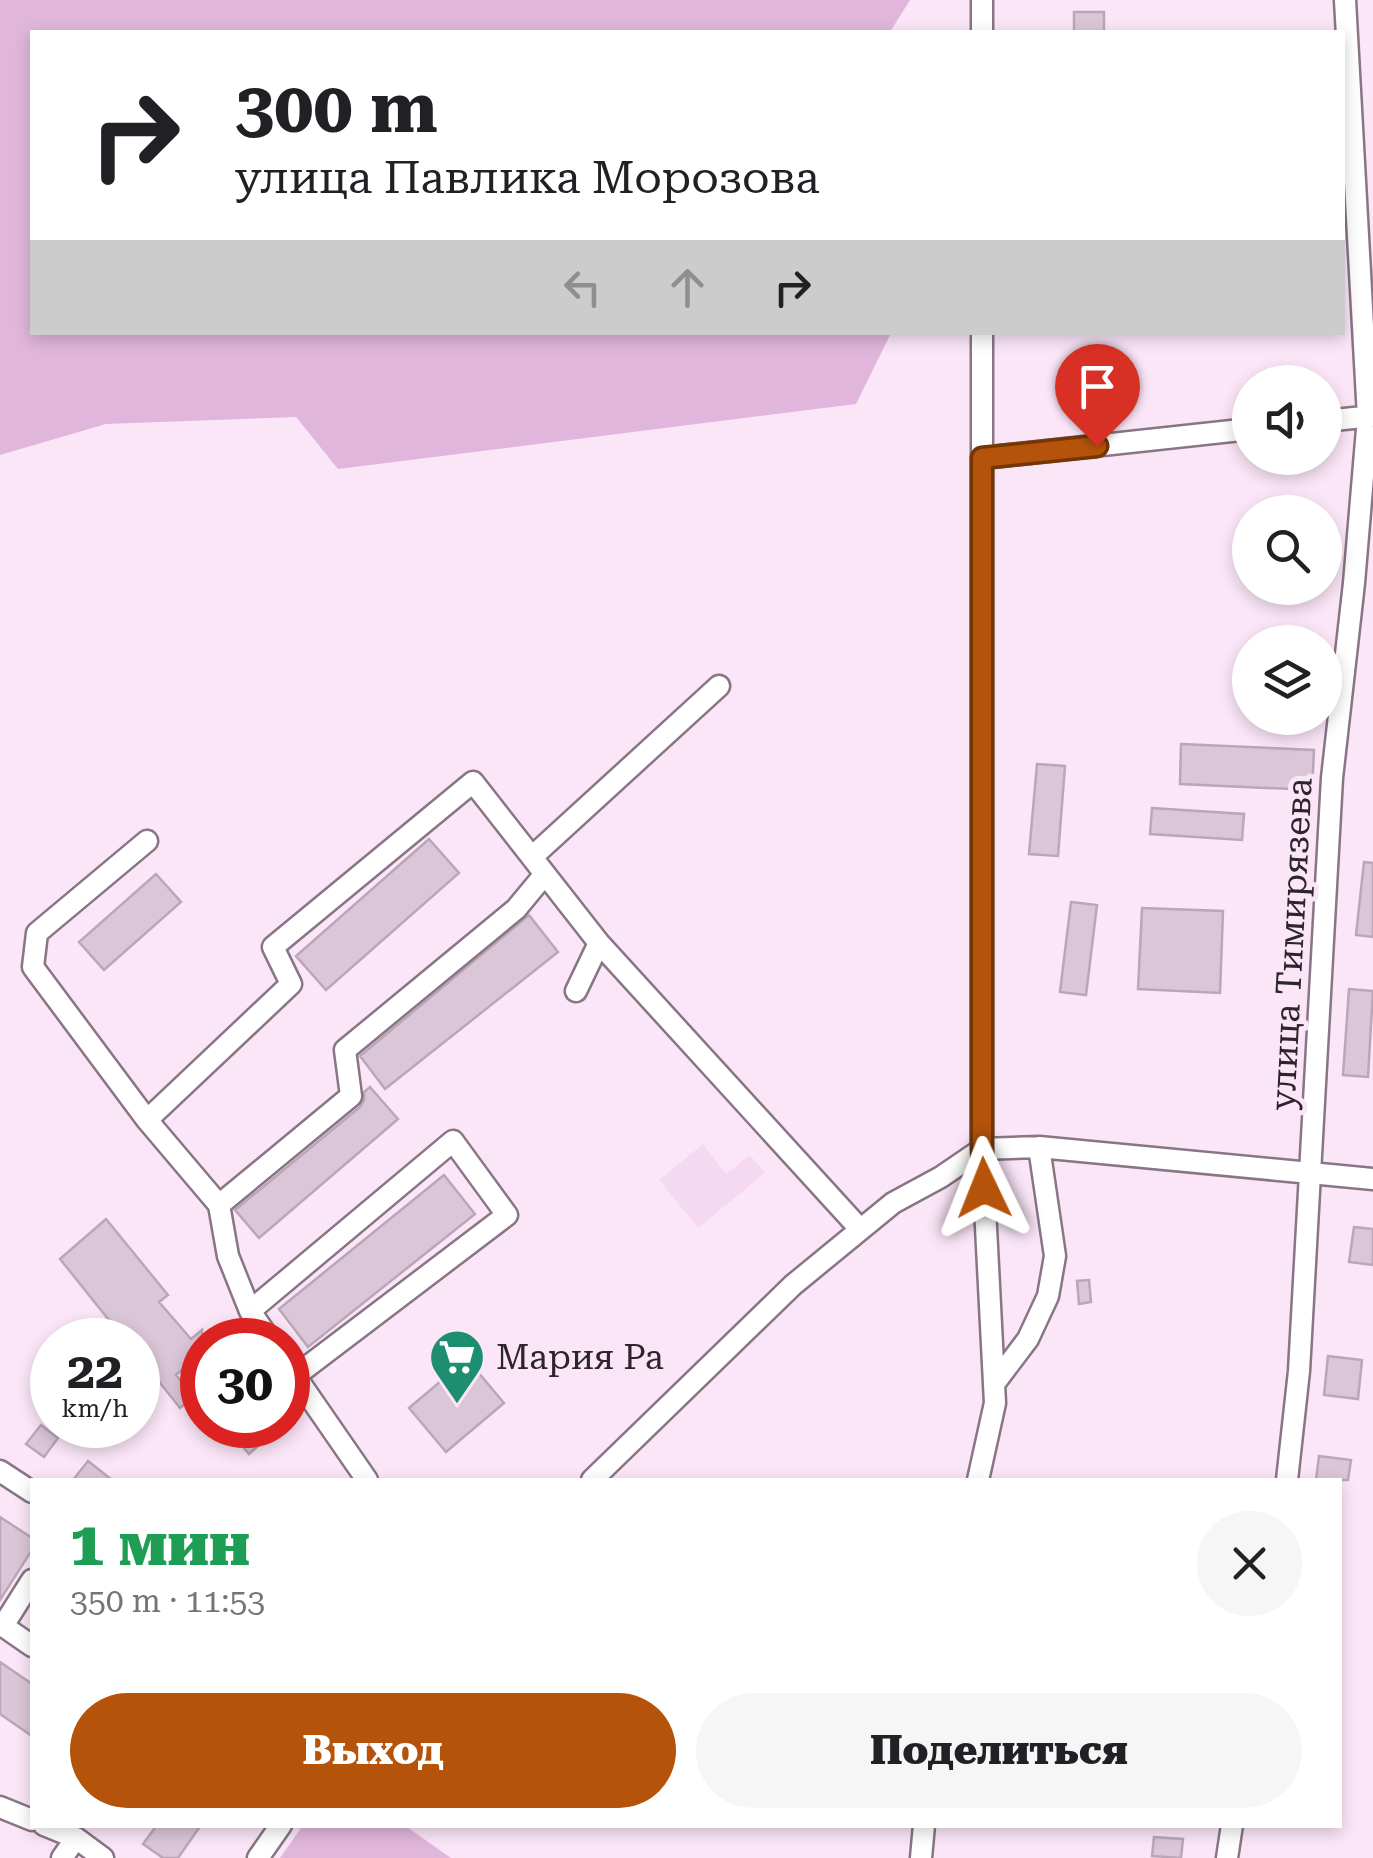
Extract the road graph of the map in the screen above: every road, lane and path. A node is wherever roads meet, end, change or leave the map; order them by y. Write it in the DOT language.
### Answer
graph roads {
  1 [pos="982,0"];
  2 [pos="1345,0"];
  3 [pos="982,30"];
  4 [pos="982,335"];
  5 [pos="1370,416"];
  6 [pos="1342,419"];
  7 [pos="1232,431"];
  8 [pos="982,458"];
  9 [pos="719,686"];
  10 [pos="147,841"];
  11 [pos="538,865"];
  12 [pos="599,942"];
  13 [pos="576,991"];
  14 [pos="147,1120"];
  15 [pos="1039,1147"];
  16 [pos="982,1149"];
  17 [pos="1310,1174"];
  18 [pos="1373,1179"];
  19 [pos="220,1204"];
  20 [pos="860,1229"];
  21 [pos="250,1311"];
  22 [pos="255,1318"];
  23 [pos="310,1357"];
  24 [pos="994,1384"];
  25 [pos="310,1398"];
  26 [pos="2,1476"];
  27 [pos="366,1478"];
  28 [pos="594,1478"];
  29 [pos="978,1478"];
  30 [pos="1287,1478"];
  31 [pos="30,1491"];
  32 [pos="30,1583"];
  33 [pos="30,1645"];
  34 [pos="0,1806"];
  35 [pos="30,1819"];
  36 [pos="51,1828"];
  37 [pos="278,1828"];
  38 [pos="924,1828"];
  39 [pos="1231,1828"];
  40 [pos="76,1838"];
  41 [pos="62,1858"];
  42 [pos="103,1858"];
  43 [pos="258,1858"];
  44 [pos="922,1858"];
  45 [pos="1226,1858"];
  1 -- 3 [label="street"];
  2 -- 5 [label="street, улица Тимирязева"];
  4 -- 8 [label="street"];
  5 -- 6 [label="street"];
  5 -- 17 [label="street, улица Тимирязева"];
  7 -- 8 [label="street"];
  8 -- 16 [label="street"];
  9 -- 11 [label="street"];
  10 -- 14 [label="street"];
  11 -- 12 [label="street"];
  11 -- 14 [label="street"];
  11 -- 19 [label="street"];
  12 -- 13 [label="street"];
  12 -- 20 [label="street"];
  14 -- 19 [label="street"];
  15 -- 16 [label="street"];
  15 -- 17 [label="street"];
  15 -- 24 [label="street"];
  16 -- 20 [label="street"];
  16 -- 24 [label="street"];
  17 -- 18 [label="street"];
  17 -- 30 [label="street, улица Тимирязева"];
  19 -- 21 [label="street"];
  20 -- 28 [label="street"];
  21 -- 22 [label="street"];
  21 -- 23 [label="street"];
  24 -- 29 [label="street"];
  25 -- 27 [label="street"];
  26 -- 31 [label="street"];
  32 -- 33 [label="street"];
  34 -- 35 [label="street"];
  36 -- 40 [label="street"];
  37 -- 43 [label="street"];
  38 -- 44 [label="street"];
  39 -- 45 [label="street"];
  40 -- 41 [label="street"];
  40 -- 42 [label="street"];
}
